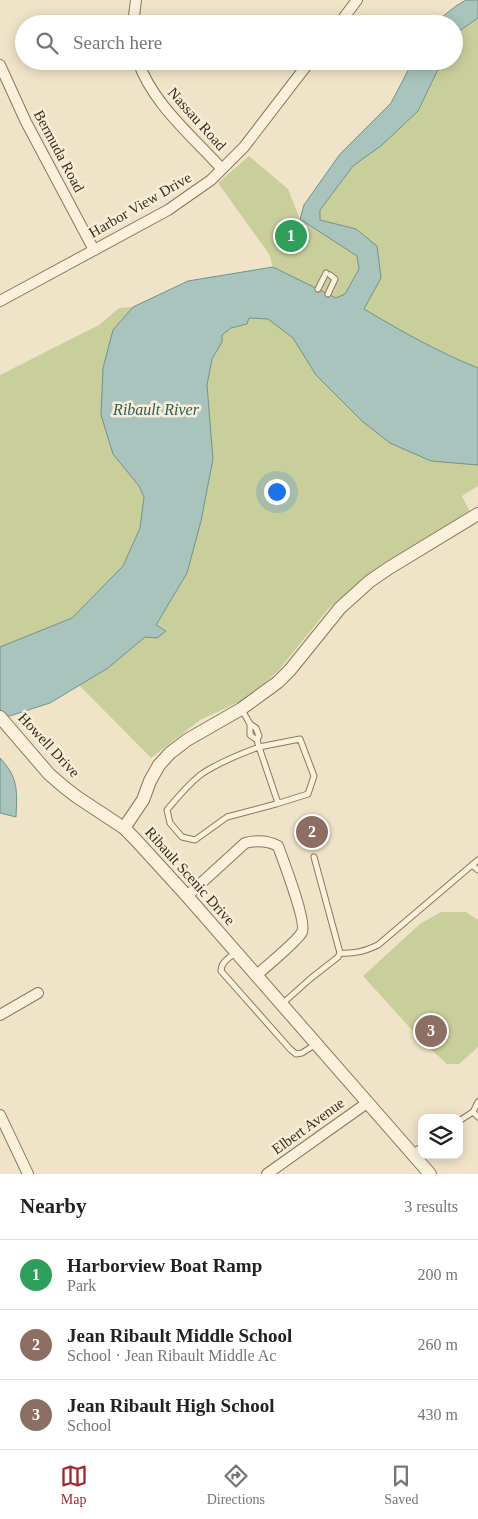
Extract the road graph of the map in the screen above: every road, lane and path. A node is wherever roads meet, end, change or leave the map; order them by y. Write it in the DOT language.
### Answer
graph roads {
  1 [pos="136,0"];
  2 [pos="357,0"];
  3 [pos="134,15"];
  4 [pos="346,15"];
  5 [pos="0,65"];
  6 [pos="141,70"];
  7 [pos="303,70"];
  8 [pos="222,168"];
  9 [pos="94,250"];
  10 [pos="318,289"];
  11 [pos="328,294"];
  12 [pos="0,301"];
  13 [pos="478,514"];
  14 [pos="242,709"];
  15 [pos="0,717"];
  16 [pos="259,747"];
  17 [pos="278,804"];
  18 [pos="124,828"];
  19 [pos="314,857"];
  20 [pos="478,860"];
  21 [pos="472,865"];
  22 [pos="478,870"];
  23 [pos="187,896"];
  24 [pos="236,952"];
  25 [pos="340,954"];
  26 [pos="256,976"];
  27 [pos="38,993"];
  28 [pos="282,1004"];
  29 [pos="0,1015"];
  30 [pos="316,1044"];
  31 [pos="478,1102"];
  32 [pos="367,1103"];
  33 [pos="473,1112"];
  34 [pos="0,1115"];
  35 [pos="478,1117"];
  36 [pos="463,1118"];
  37 [pos="417,1149"];
  38 [pos="28,1174"];
  39 [pos="267,1174"];
  40 [pos="430,1174"];
  1 -- 3 [label="street"];
  2 -- 4 [label="street"];
  5 -- 9 [label="street, Bermuda Road"];
  6 -- 8 [label="street, Nassau Road"];
  7 -- 8 [label="street, Harbor View Drive"];
  8 -- 9 [label="street, Harbor View Drive"];
  9 -- 12 [label="street, Harbor View Drive"];
  10 -- 11 [label="lane"];
  13 -- 14 [label="street, Ribault Scenic Drive"];
  14 -- 16 [label="lane"];
  14 -- 18 [label="street, Ribault Scenic Drive"];
  15 -- 18 [label="street, Howell Drive"];
  16 -- 17 [label="lane"];
  16 -- 17 [label="lane"];
  16 -- 17 [label="lane"];
  18 -- 23 [label="street, Ribault Scenic Drive"];
  19 -- 25 [label="lane"];
  20 -- 21 [label="lane"];
  21 -- 22 [label="lane"];
  21 -- 25 [label="lane"];
  23 -- 24 [label="street, Ribault Scenic Drive"];
  23 -- 26 [label="street"];
  24 -- 26 [label="street, Ribault Scenic Drive"];
  24 -- 30 [label="lane"];
  25 -- 28 [label="lane"];
  26 -- 28 [label="street, Ribault Scenic Drive"];
  27 -- 29 [label="street"];
  28 -- 30 [label="street, Ribault Scenic Drive"];
  30 -- 32 [label="street, Ribault Scenic Drive"];
  31 -- 33 [label="lane"];
  32 -- 37 [label="street, Ribault Scenic Drive"];
  32 -- 39 [label="street, Elbert Avenue"];
  33 -- 35 [label="lane"];
  33 -- 36 [label="lane"];
  34 -- 38 [label="street"];
  37 -- 40 [label="street, Ribault Scenic Drive"];
}
